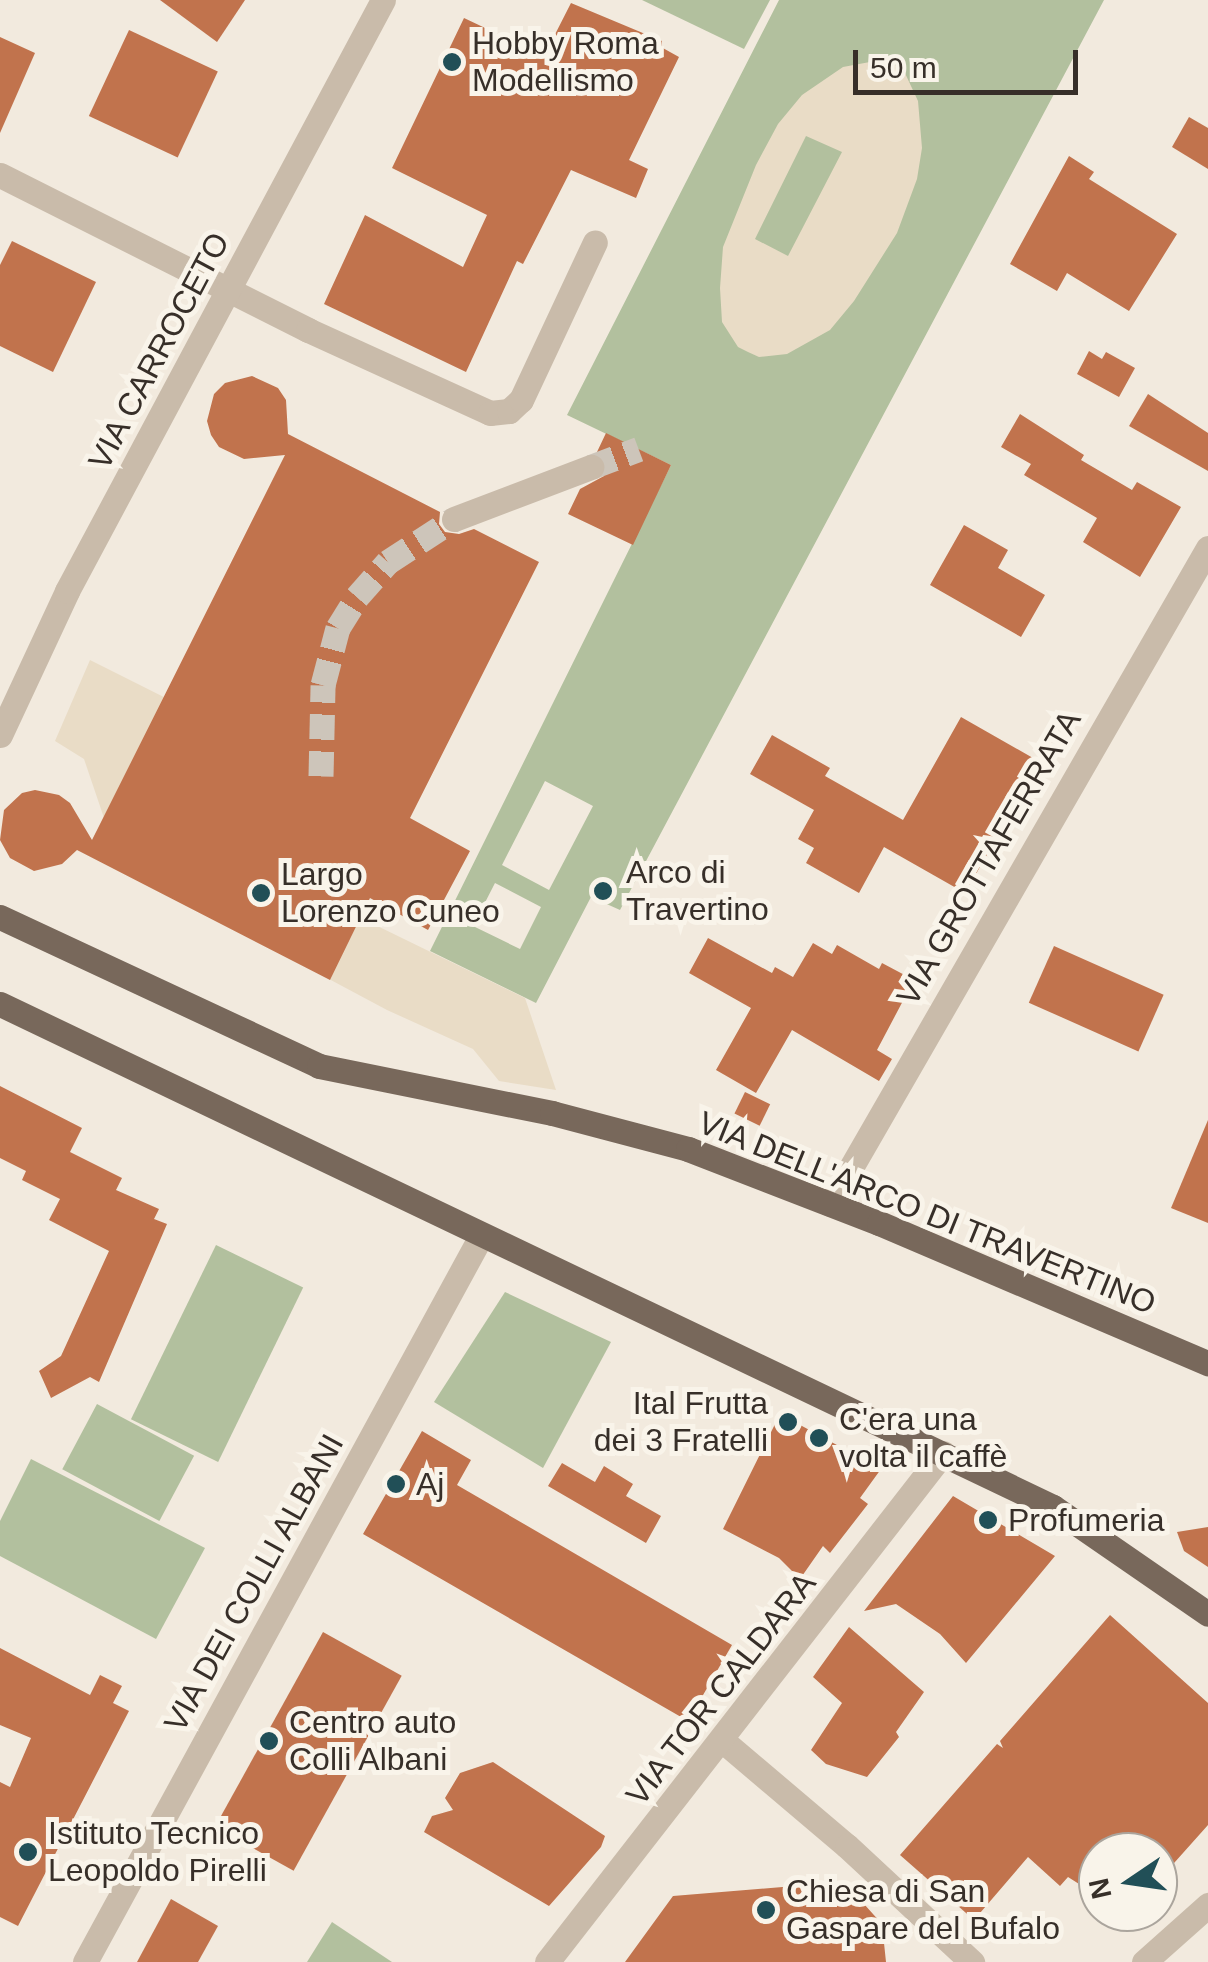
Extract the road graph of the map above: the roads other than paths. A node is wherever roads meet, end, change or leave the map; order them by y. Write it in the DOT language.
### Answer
graph roads {
  1 [pos="382,0"];
  2 [pos="0,175"];
  3 [pos="595,242"];
  4 [pos="228,290"];
  5 [pos="590,467"];
  6 [pos="454,519"];
  7 [pos="1208,548"];
  8 [pos="0,735"];
  9 [pos="0,916"];
  10 [pos="0,1004"];
  11 [pos="830,1204"];
  12 [pos="481,1236"];
  13 [pos="1208,1363"];
  14 [pos="944,1454"];
  15 [pos="1208,1614"];
  16 [pos="723,1742"];
  17 [pos="1208,1904"];
  18 [pos="84,1962"];
  19 [pos="547,1962"];
  20 [pos="972,1962"];
  21 [pos="1144,1962"];
  1 -- 4 [label="street, VIA CARROCETO"];
  2 -- 4 [label="street"];
  3 -- 4 [label="street"];
  4 -- 8 [label="street, VIA CARROCETO"];
  5 -- 6 [label="street"];
  7 -- 11 [label="street, VIA GROTTAFERRATA"];
  9 -- 11 [label="main road, VIA DELL'ARCO DI TRAVERTINO"];
  10 -- 12 [label="main road"];
  11 -- 13 [label="main road, VIA DELL'ARCO DI TRAVERTINO"];
  12 -- 14 [label="main road"];
  12 -- 18 [label="street, VIA DEI COLLI ALBANI"];
  14 -- 15 [label="main road"];
  14 -- 16 [label="street, VIA TOR CALDARA"];
  16 -- 19 [label="street, VIA TOR CALDARA"];
  16 -- 20 [label="street"];
  17 -- 21 [label="street"];
}
